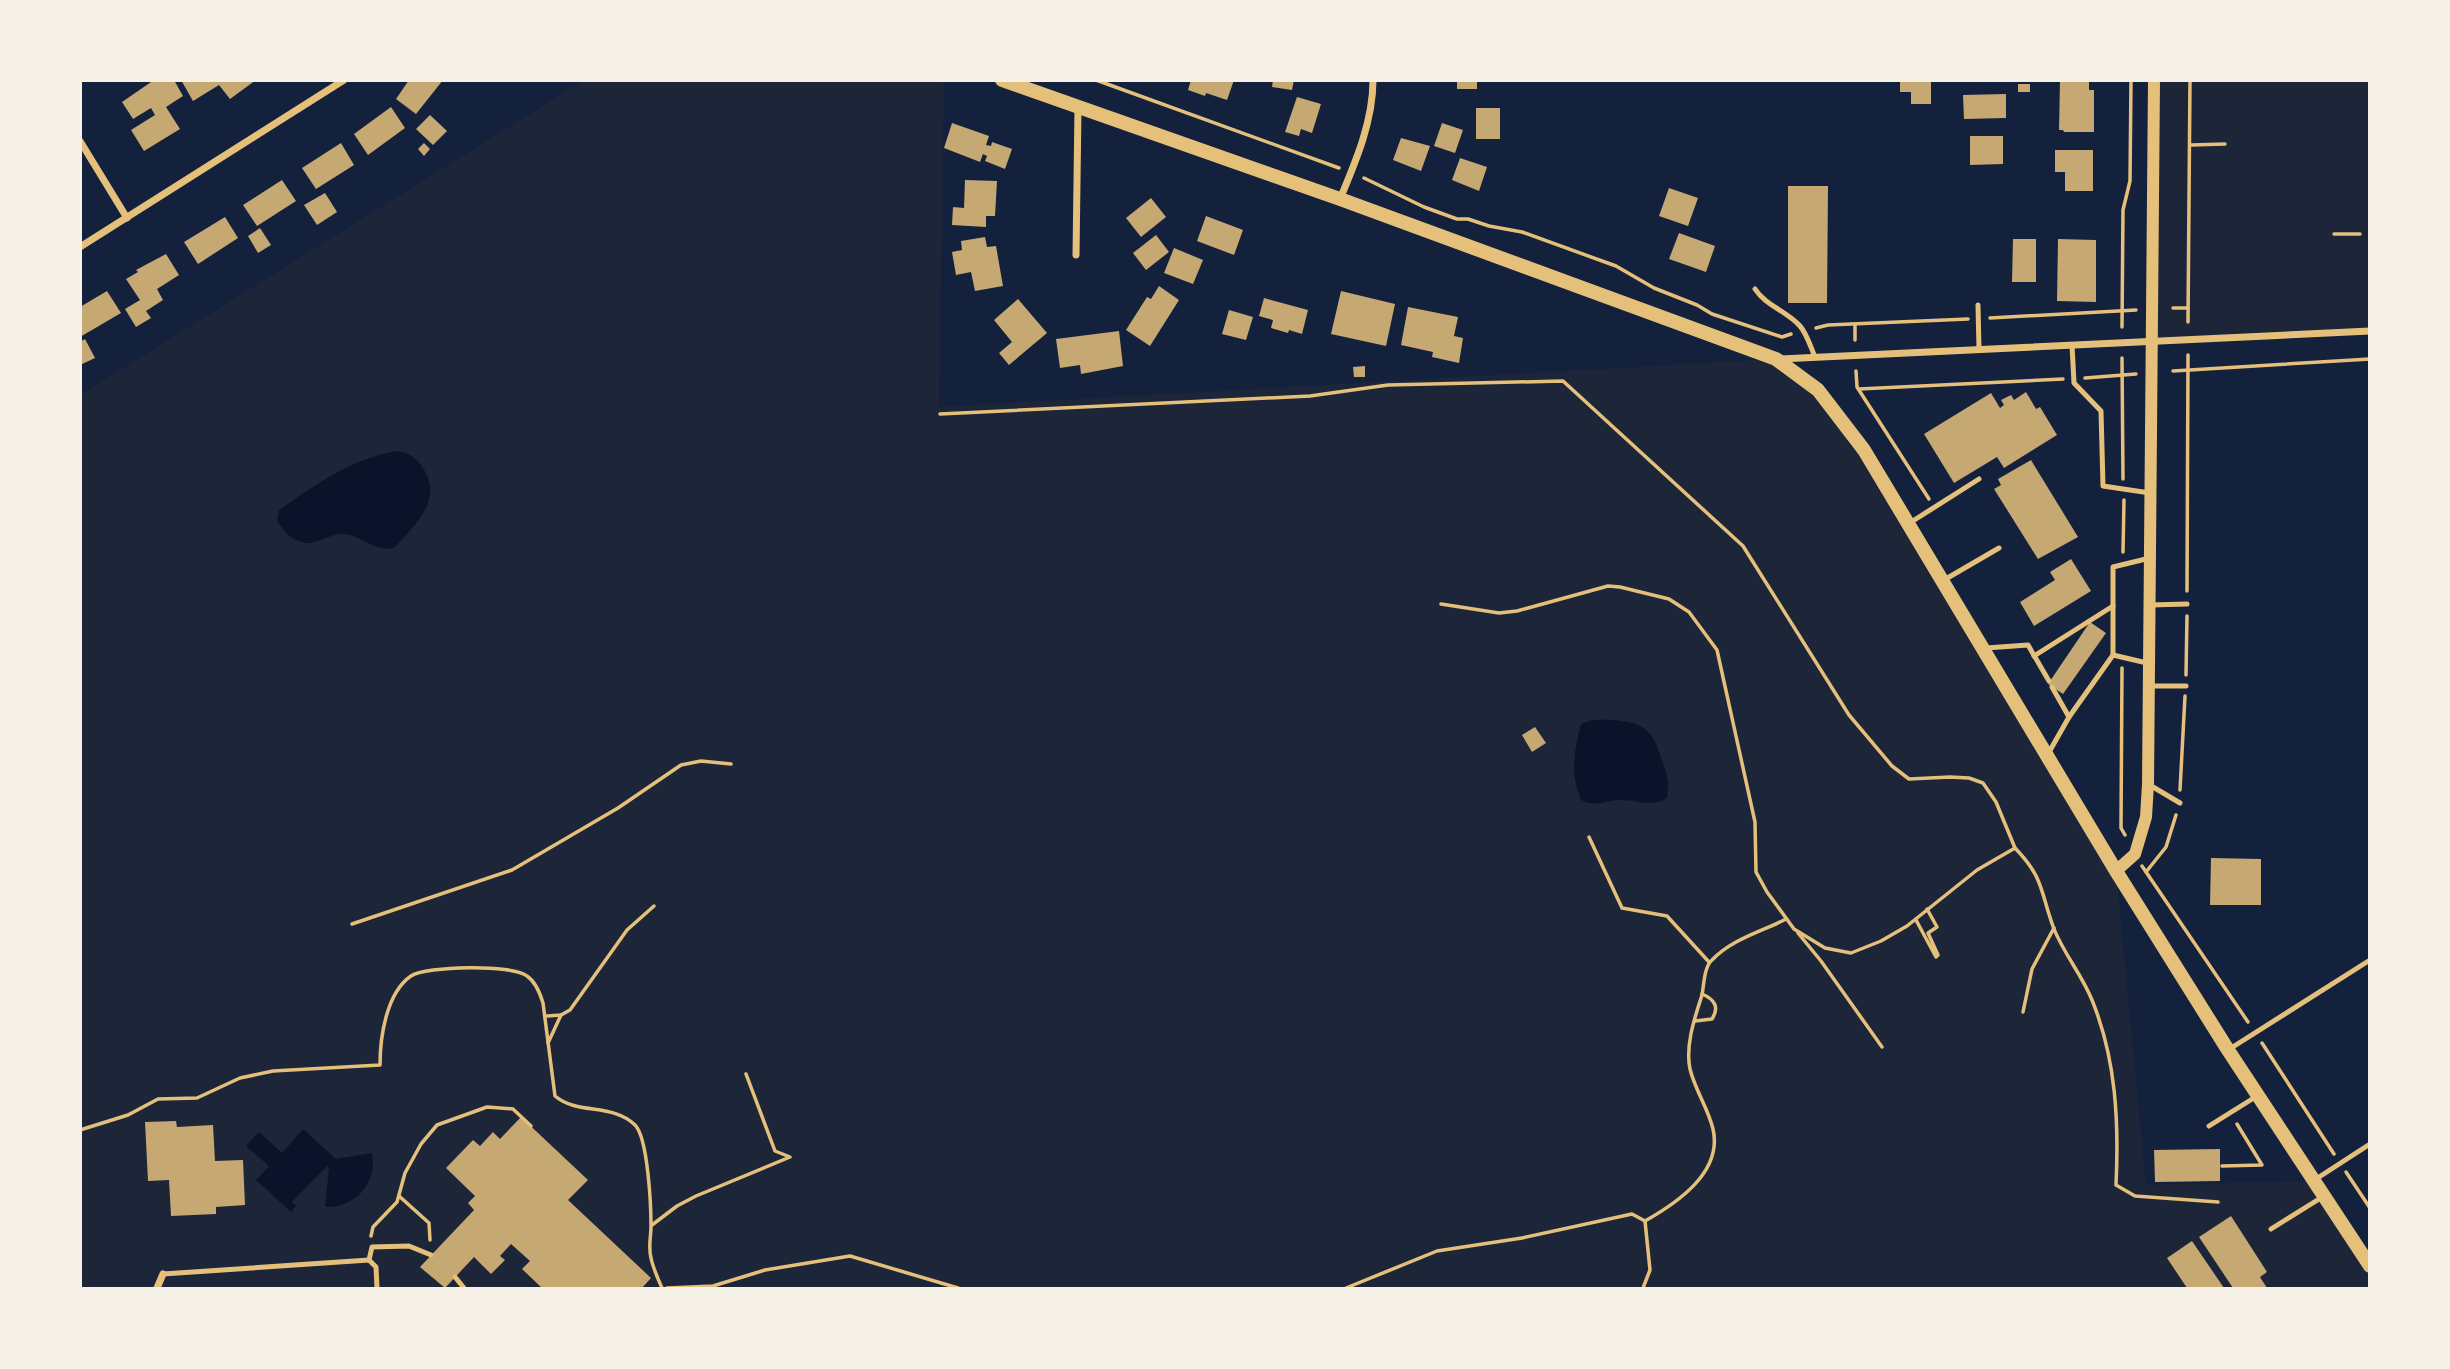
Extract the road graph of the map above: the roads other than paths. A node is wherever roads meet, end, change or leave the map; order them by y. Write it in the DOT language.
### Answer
graph roads {
  1 [pos="344,80"];
  2 [pos="1002,80"];
  3 [pos="1373,80"];
  4 [pos="2154,80"];
  5 [pos="1025,84"];
  6 [pos="1078,108"];
  7 [pos="80,141"];
  8 [pos="1340,199"];
  9 [pos="127,218"];
  10 [pos="80,247"];
  11 [pos="1076,255"];
  12 [pos="1755,289"];
  13 [pos="1978,305"];
  14 [pos="2370,331"];
  15 [pos="2150,341"];
  16 [pos="2072,345"];
  17 [pos="1979,349"];
  18 [pos="1815,357"];
  19 [pos="1776,359"];
  20 [pos="1979,479"];
  21 [pos="2150,493"];
  22 [pos="1908,524"];
  23 [pos="1999,548"];
  24 [pos="2150,558"];
  25 [pos="1943,581"];
  26 [pos="2187,604"];
  27 [pos="2150,605"];
  28 [pos="2113,606"];
  29 [pos="1982,648"];
  30 [pos="2113,655"];
  31 [pos="2034,656"];
  32 [pos="2150,663"];
  33 [pos="2150,686"];
  34 [pos="2186,686"];
  35 [pos="2069,717"];
  36 [pos="2046,757"];
  37 [pos="2148,784"];
  38 [pos="2180,803"];
  39 [pos="2116,871"];
  40 [pos="2370,960"];
  41 [pos="2228,1050"];
  42 [pos="2258,1096"];
  43 [pos="2209,1126"];
  44 [pos="2370,1144"];
  45 [pos="2314,1181"];
  46 [pos="2324,1196"];
  47 [pos="2271,1229"];
  48 [pos="429,1254"];
  49 [pos="369,1260"];
  50 [pos="2370,1266"];
  51 [pos="163,1274"];
  52 [pos="455,1276"];
  53 [pos="157,1289"];
  54 [pos="377,1289"];
  55 [pos="464,1289"];
  1 -- 9 [label="street"];
  2 -- 5 [label="main road"];
  3 -- 8 [label="street"];
  4 -- 15 [label="street"];
  5 -- 6 [label="main road"];
  6 -- 8 [label="main road"];
  6 -- 11 [label="street"];
  7 -- 9 [label="street"];
  8 -- 19 [label="main road"];
  9 -- 10 [label="street"];
  12 -- 18 [label="lane"];
  13 -- 17 [label="lane"];
  14 -- 15 [label="street"];
  15 -- 16 [label="street"];
  15 -- 21 [label="street"];
  16 -- 17 [label="street"];
  16 -- 21 [label="lane"];
  17 -- 18 [label="street"];
  18 -- 19 [label="street"];
  19 -- 22 [label="main road"];
  20 -- 22 [label="lane"];
  21 -- 24 [label="street"];
  22 -- 25 [label="main road"];
  23 -- 25 [label="lane"];
  24 -- 27 [label="street"];
  24 -- 28 [label="lane"];
  25 -- 29 [label="main road"];
  26 -- 27 [label="lane"];
  27 -- 32 [label="street"];
  28 -- 30 [label="lane"];
  28 -- 31 [label="lane"];
  29 -- 31 [label="lane"];
  29 -- 36 [label="main road"];
  30 -- 32 [label="lane"];
  30 -- 35 [label="lane"];
  31 -- 35 [label="lane"];
  32 -- 33 [label="street"];
  33 -- 34 [label="lane"];
  33 -- 37 [label="street"];
  35 -- 36 [label="lane"];
  36 -- 39 [label="main road"];
  37 -- 38 [label="lane"];
  37 -- 39 [label="street"];
  39 -- 41 [label="main road"];
  40 -- 41 [label="lane"];
  41 -- 42 [label="main road"];
  42 -- 43 [label="lane"];
  42 -- 45 [label="main road"];
  44 -- 45 [label="lane"];
  45 -- 46 [label="main road"];
  46 -- 47 [label="lane"];
  46 -- 50 [label="main road"];
  48 -- 49 [label="lane"];
  49 -- 51 [label="lane"];
  49 -- 54 [label="lane"];
  51 -- 53 [label="street"];
  52 -- 55 [label="lane"];
}
